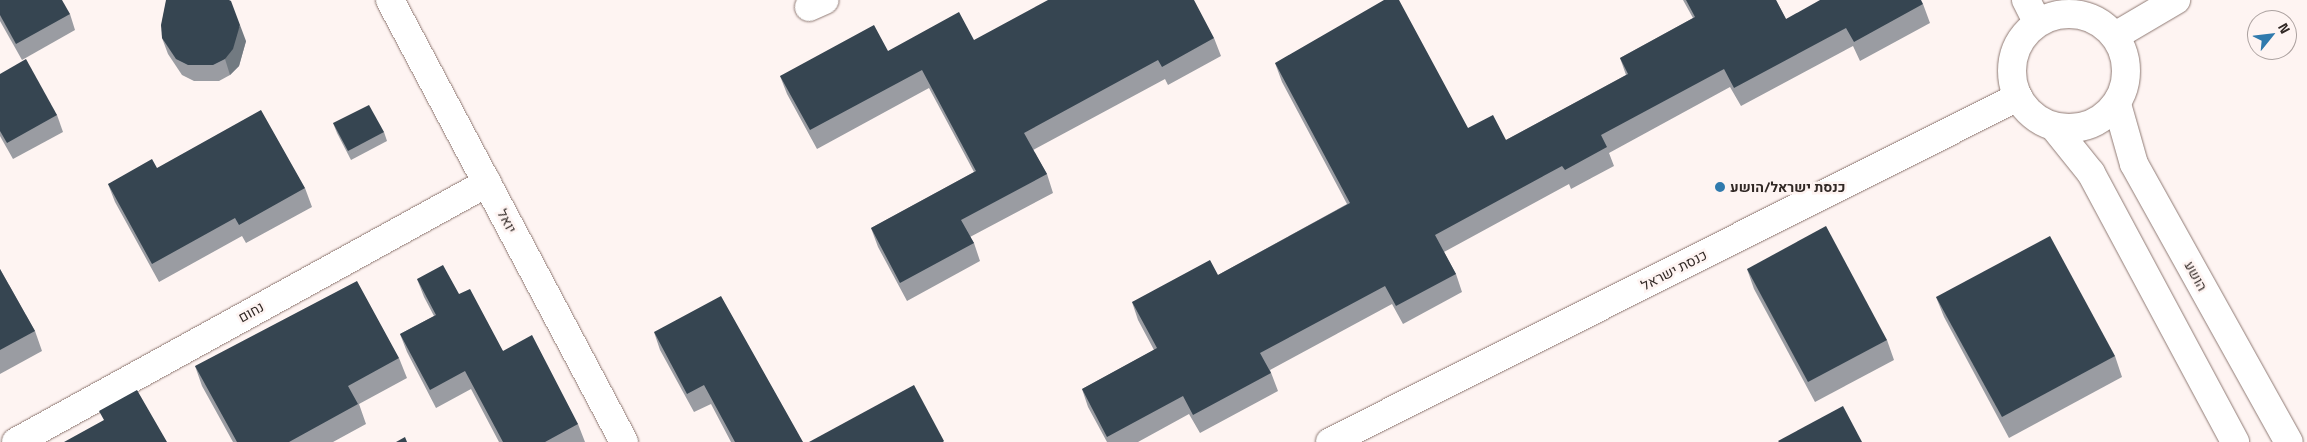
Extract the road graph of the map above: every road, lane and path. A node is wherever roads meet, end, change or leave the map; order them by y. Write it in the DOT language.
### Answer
graph roads {
  1 [pos="390,0"];
  2 [pos="2176,0"];
  3 [pos="2032,11"];
  4 [pos="2115,36"];
  5 [pos="2018,97"];
  6 [pos="2117,104"];
  7 [pos="2054,127"];
  8 [pos="486,183"];
  9 [pos="16,442"];
  10 [pos="624,442"];
  11 [pos="1330,442"];
  12 [pos="2235,442"];
  13 [pos="2289,442"];
  1 -- 8 [label="street, יואל"];
  2 -- 4 [label="street"];
  3 -- 4 [label="street"];
  3 -- 5 [label="street"];
  4 -- 6 [label="street"];
  5 -- 7 [label="street"];
  5 -- 11 [label="street, כנסת ישראל"];
  6 -- 7 [label="street"];
  6 -- 13 [label="street, הושע"];
  7 -- 12 [label="street"];
  8 -- 9 [label="street, נחום"];
  8 -- 10 [label="street, יואל"];
}
